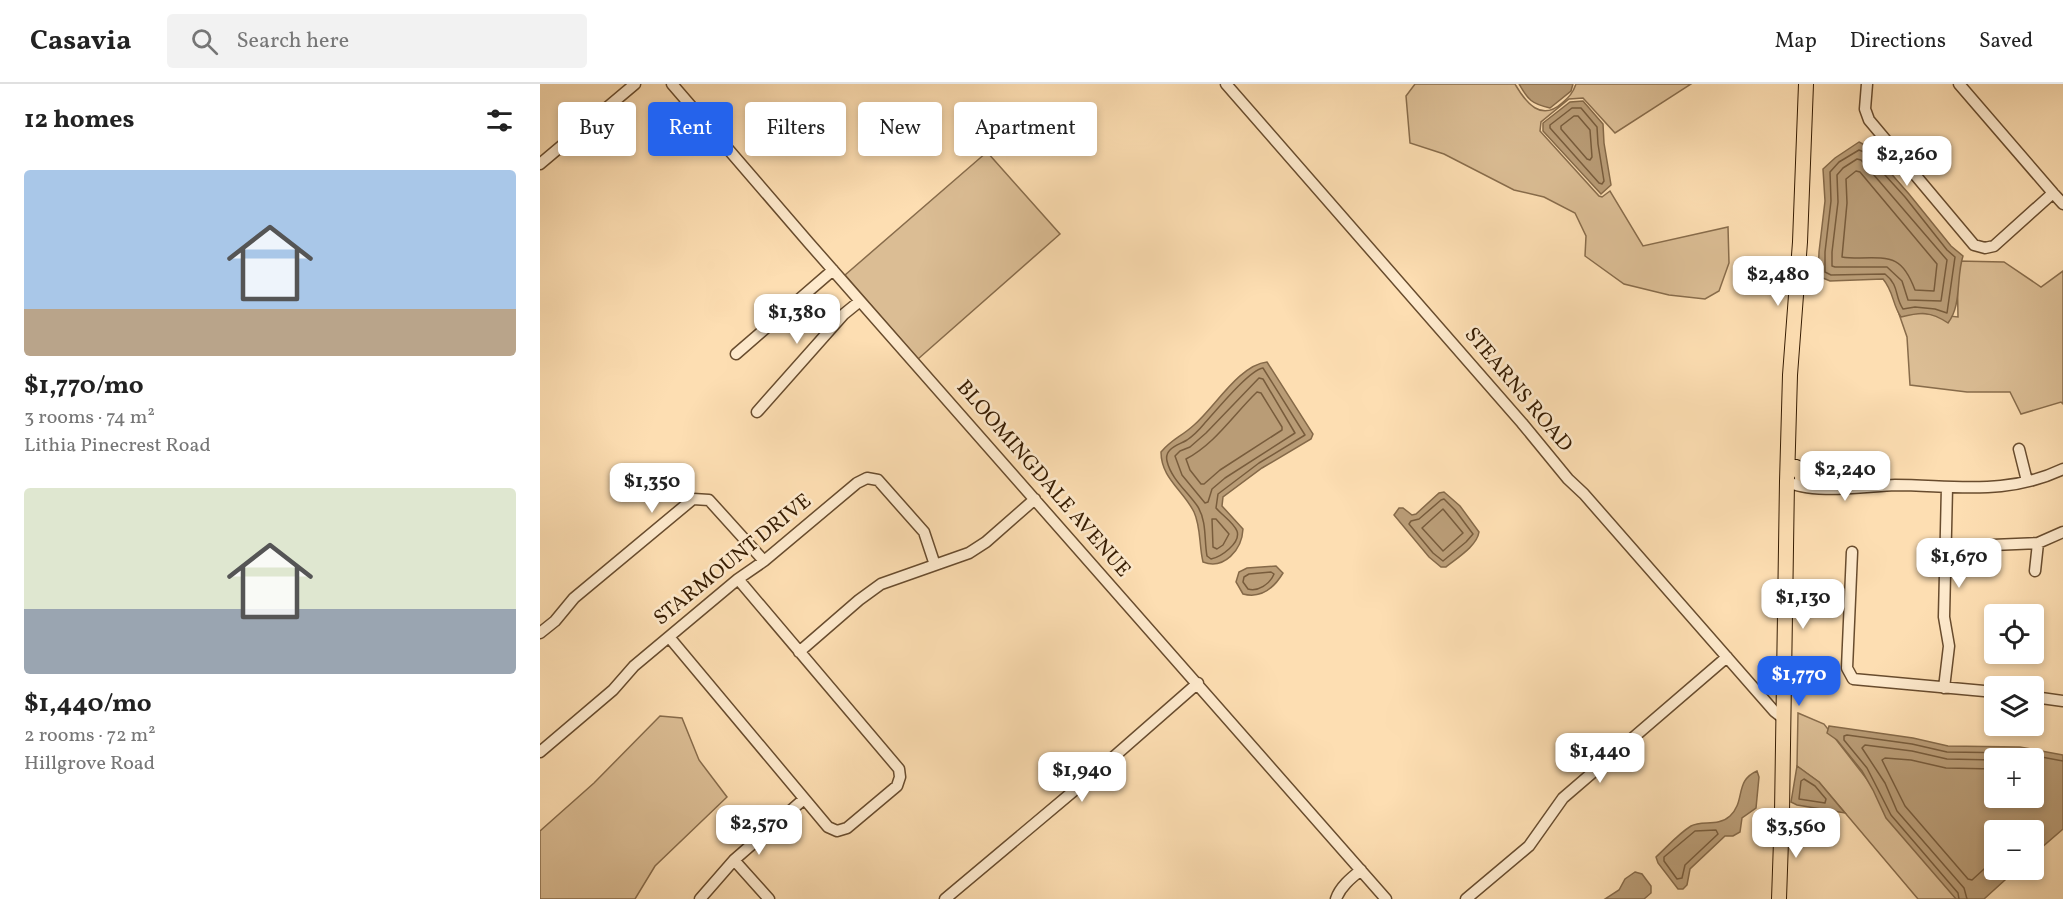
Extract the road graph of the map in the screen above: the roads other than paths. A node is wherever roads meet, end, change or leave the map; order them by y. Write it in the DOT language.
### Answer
graph roads {
  1 [pos="635,84"];
  2 [pos="672,84"];
  3 [pos="1226,84"];
  4 [pos="1806,84"];
  5 [pos="1867,84"];
  6 [pos="1959,84"];
  7 [pos="540,164"];
  8 [pos="2054,193"];
  9 [pos="2063,204"];
  10 [pos="833,270"];
  11 [pos="860,301"];
  12 [pos="736,354"];
  13 [pos="757,412"];
  14 [pos="2019,449"];
  15 [pos="2063,469"];
  16 [pos="1796,478"];
  17 [pos="2027,481"];
  18 [pos="1947,487"];
  19 [pos="1035,499"];
  20 [pos="2063,532"];
  21 [pos="2038,543"];
  22 [pos="1945,547"];
  23 [pos="1852,552"];
  24 [pos="764,561"];
  25 [pos="935,565"];
  26 [pos="2035,571"];
  27 [pos="738,579"];
  28 [pos="540,633"];
  29 [pos="669,638"];
  30 [pos="798,652"];
  31 [pos="1727,657"];
  32 [pos="1197,683"];
  33 [pos="1944,688"];
  34 [pos="1984,691"];
  35 [pos="2044,698"];
  36 [pos="2063,700"];
  37 [pos="1783,718"];
  38 [pos="1782,748"];
  39 [pos="540,752"];
  40 [pos="804,799"];
  41 [pos="734,860"];
  42 [pos="1361,870"];
  43 [pos="700,899"];
  44 [pos="769,899"];
  45 [pos="945,899"];
  46 [pos="1336,899"];
  47 [pos="1386,899"];
  48 [pos="1466,899"];
  49 [pos="1771,899"];
  50 [pos="1779,899"];
  1 -- 7 [label="street"];
  2 -- 10 [label="street, BLOOMINGDALE AVENUE"];
  3 -- 31 [label="street, STEARNS ROAD"];
  4 -- 16 [label="main road"];
  5 -- 8 [label="street"];
  6 -- 8 [label="street"];
  8 -- 9 [label="street"];
  10 -- 11 [label="street, BLOOMINGDALE AVENUE"];
  10 -- 12 [label="street"];
  11 -- 13 [label="street"];
  11 -- 19 [label="street, BLOOMINGDALE AVENUE"];
  14 -- 17 [label="street"];
  15 -- 17 [label="street"];
  16 -- 18 [label="street"];
  16 -- 37 [label="main road"];
  17 -- 18 [label="street"];
  18 -- 22 [label="street"];
  19 -- 25 [label="street"];
  19 -- 32 [label="street, BLOOMINGDALE AVENUE"];
  20 -- 21 [label="street"];
  21 -- 22 [label="street"];
  21 -- 26 [label="street"];
  22 -- 33 [label="street"];
  23 -- 33 [label="street"];
  24 -- 25 [label="street, STARMOUNT DRIVE"];
  24 -- 27 [label="street, STARMOUNT DRIVE"];
  24 -- 28 [label="street"];
  25 -- 30 [label="street"];
  27 -- 29 [label="street, STARMOUNT DRIVE"];
  27 -- 30 [label="street"];
  29 -- 39 [label="street, STARMOUNT DRIVE"];
  29 -- 40 [label="street"];
  30 -- 40 [label="street"];
  31 -- 37 [label="street, STEARNS ROAD"];
  31 -- 48 [label="street"];
  32 -- 42 [label="street, BLOOMINGDALE AVENUE"];
  32 -- 45 [label="street"];
  33 -- 34 [label="street"];
  35 -- 36 [label="street"];
  37 -- 38 [label="main road"];
  38 -- 49 [label="main road"];
  38 -- 50 [label="main road"];
  40 -- 41 [label="street"];
  41 -- 43 [label="street"];
  41 -- 44 [label="street"];
  42 -- 46 [label="street"];
  42 -- 47 [label="street, BLOOMINGDALE AVENUE"];
}
